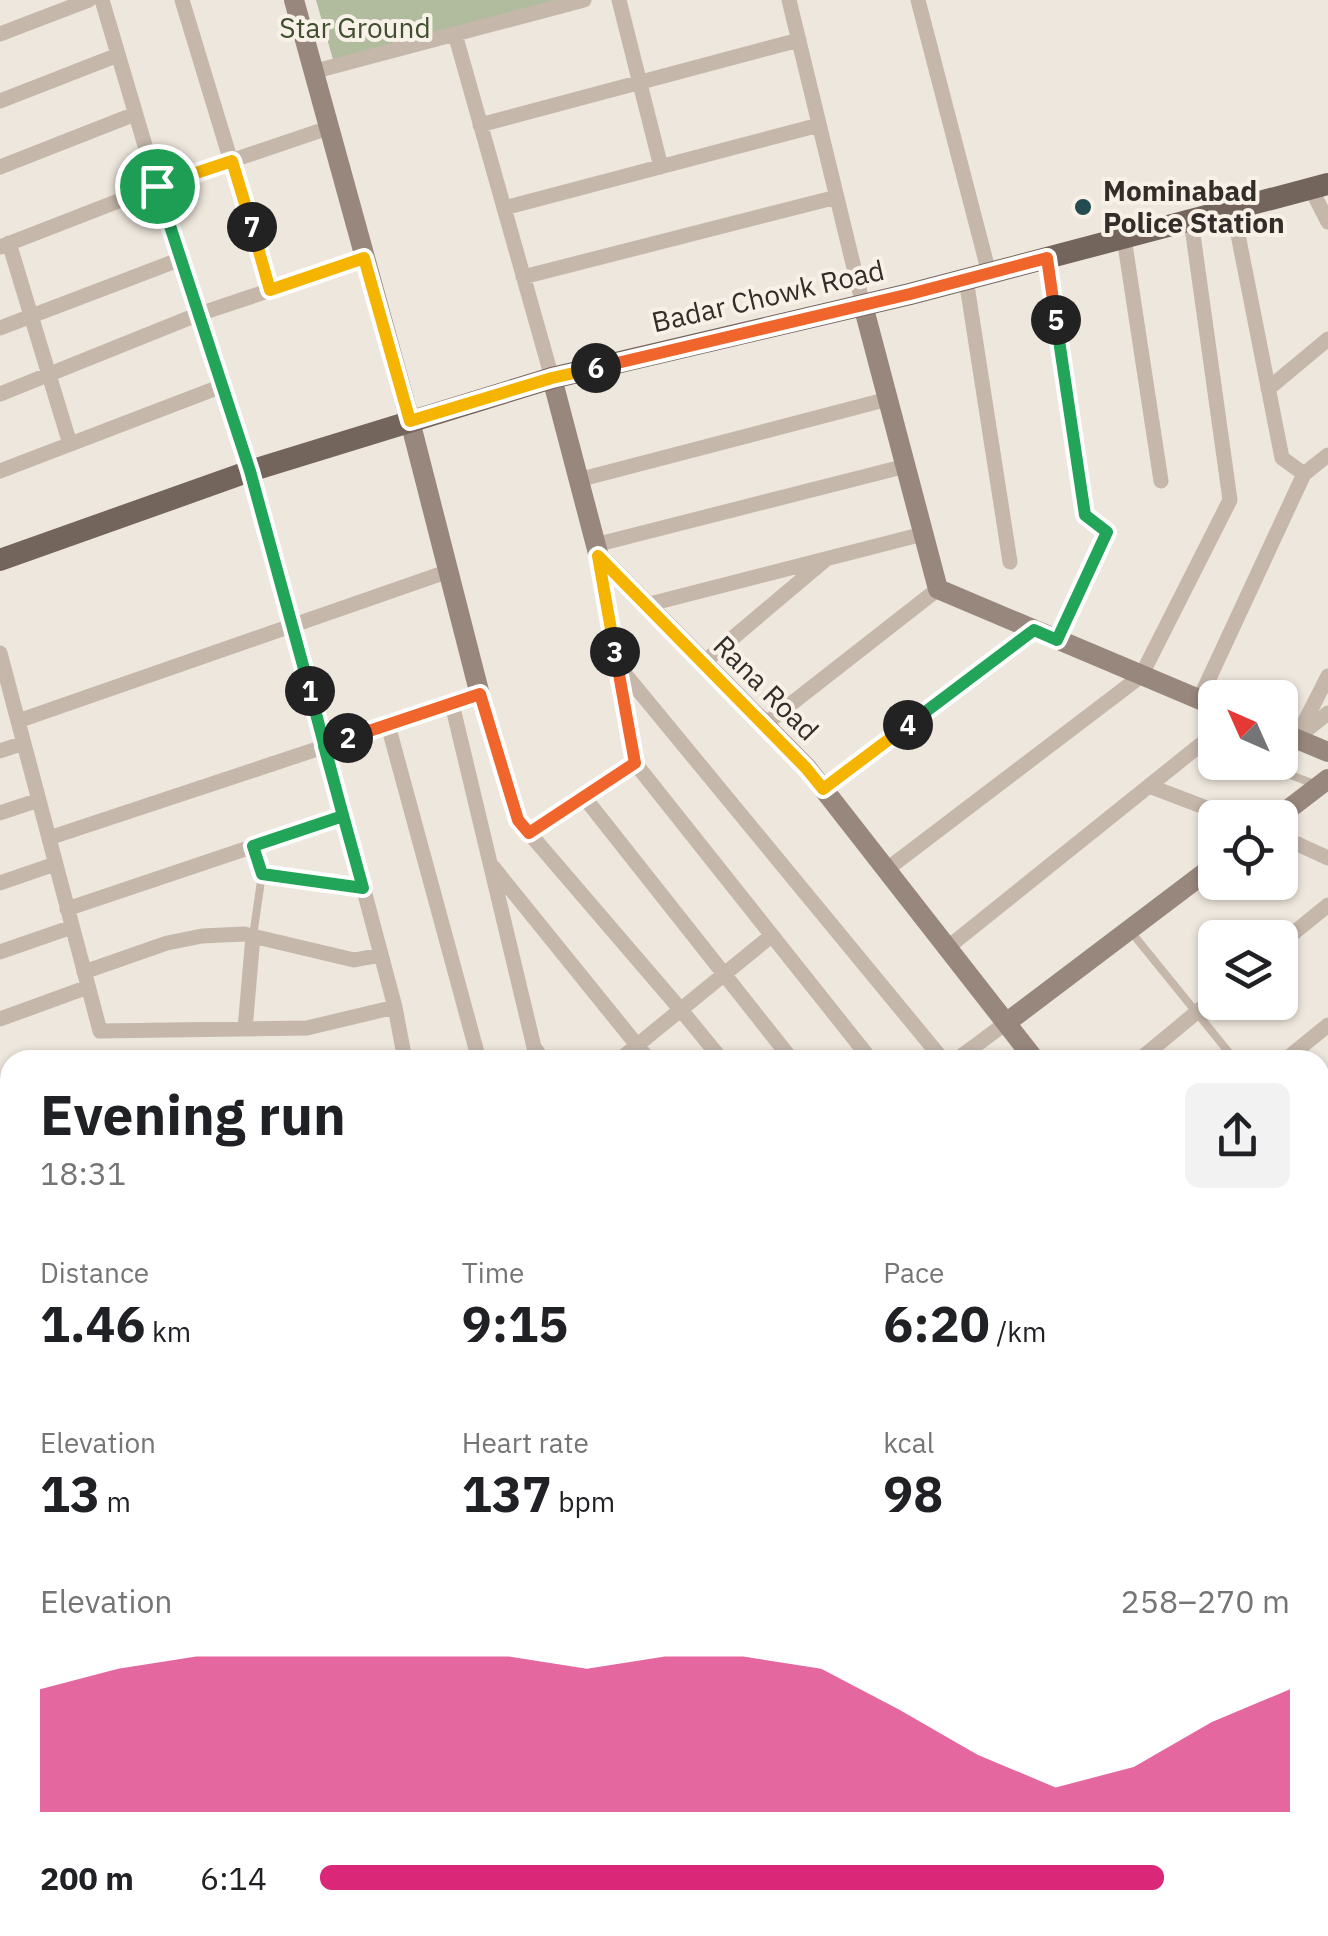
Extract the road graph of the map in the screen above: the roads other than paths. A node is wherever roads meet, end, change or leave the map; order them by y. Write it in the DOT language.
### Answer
graph roads {
  1 [pos="88,0"];
  2 [pos="102,0"];
  3 [pos="182,0"];
  4 [pos="294,0"];
  5 [pos="584,0"];
  6 [pos="619,0"];
  7 [pos="789,0"];
  8 [pos="918,0"];
  9 [pos="0,34"];
  10 [pos="454,34"];
  11 [pos="798,40"];
  12 [pos="118,55"];
  13 [pos="312,72"];
  14 [pos="638,84"];
  15 [pos="0,101"];
  16 [pos="136,114"];
  17 [pos="480,124"];
  18 [pos="820,125"];
  19 [pos="328,128"];
  20 [pos="232,161"];
  21 [pos="0,167"];
  22 [pos="661,167"];
  23 [pos="157,186"];
  24 [pos="1320,187"];
  25 [pos="837,198"];
  26 [pos="504,208"];
  27 [pos="1233,209"];
  28 [pos="1191,220"];
  29 [pos="1328,222"];
  30 [pos="1124,238"];
  31 [pos="4,245"];
  32 [pos="181,258"];
  33 [pos="364,258"];
  34 [pos="1047,258"];
  35 [pos="978,276"];
  36 [pos="523,277"];
  37 [pos="270,290"];
  38 [pos="863,304"];
  39 [pos="199,314"];
  40 [pos="31,316"];
  41 [pos="0,328"];
  42 [pos="1328,339"];
  43 [pos="49,374"];
  44 [pos="552,378"];
  45 [pos="222,386"];
  46 [pos="1268,389"];
  47 [pos="0,394"];
  48 [pos="888,399"];
  49 [pos="410,421"];
  50 [pos="70,444"];
  51 [pos="1328,455"];
  52 [pos="906,466"];
  53 [pos="0,471"];
  54 [pos="250,471"];
  55 [pos="1304,474"];
  56 [pos="578,480"];
  57 [pos="1161,481"];
  58 [pos="924,534"];
  59 [pos="597,551"];
  60 [pos="827,559"];
  61 [pos="0,560"];
  62 [pos="1010,562"];
  63 [pos="449,571"];
  64 [pos="938,590"];
  65 [pos="646,605"];
  66 [pos="293,624"];
  67 [pos="1034,630"];
  68 [pos="1057,640"];
  69 [pos="0,653"];
  70 [pos="702,662"];
  71 [pos="618,665"];
  72 [pos="1142,676"];
  73 [pos="1328,676"];
  74 [pos="3,679"];
  75 [pos="1217,680"];
  76 [pos="480,694"];
  77 [pos="1198,699"];
  78 [pos="452,704"];
  79 [pos="1328,713"];
  80 [pos="18,721"];
  81 [pos="1298,721"];
  82 [pos="764,725"];
  83 [pos="388,726"];
  84 [pos="1298,730"];
  85 [pos="1298,740"];
  86 [pos="24,743"];
  87 [pos="324,746"];
  88 [pos="1198,750"];
  89 [pos="0,751"];
  90 [pos="1328,752"];
  91 [pos="635,763"];
  92 [pos="1298,774"];
  93 [pos="1324,782"];
  94 [pos="1149,786"];
  95 [pos="823,789"];
  96 [pos="584,797"];
  97 [pos="38,800"];
  98 [pos="1298,802"];
  99 [pos="1198,805"];
  100 [pos="0,814"];
  101 [pos="343,816"];
  102 [pos="529,833"];
  103 [pos="49,838"];
  104 [pos="1298,844"];
  105 [pos="253,846"];
  106 [pos="1328,858"];
  107 [pos="56,864"];
  108 [pos="490,864"];
  109 [pos="886,870"];
  110 [pos="262,874"];
  111 [pos="1198,877"];
  112 [pos="0,883"];
  113 [pos="363,888"];
  114 [pos="1328,905"];
  115 [pos="68,909"];
  116 [pos="72,927"];
  117 [pos="1298,929"];
  118 [pos="1129,930"];
  119 [pos="253,936"];
  120 [pos="771,936"];
  121 [pos="947,948"];
  122 [pos="0,952"];
  123 [pos="381,955"];
  124 [pos="724,975"];
  125 [pos="86,980"];
  126 [pos="395,1007"];
  127 [pos="682,1010"];
  128 [pos="1196,1012"];
  129 [pos="0,1020"];
  130 [pos="1006,1022"];
  131 [pos="1328,1025"];
  132 [pos="245,1029"];
  133 [pos="637,1046"];
  134 [pos="403,1050"];
  135 [pos="477,1050"];
  136 [pos="536,1050"];
  137 [pos="632,1050"];
  138 [pos="640,1050"];
  139 [pos="714,1050"];
  140 [pos="784,1050"];
  141 [pos="863,1050"];
  142 [pos="935,1050"];
  143 [pos="969,1050"];
  144 [pos="1027,1050"];
  145 [pos="1150,1050"];
  146 [pos="1227,1050"];
  147 [pos="1297,1050"];
  1 -- 9 [label="street"];
  2 -- 12 [label="street"];
  3 -- 20 [label="street"];
  4 -- 13 [label="street"];
  5 -- 10 [label="street"];
  6 -- 14 [label="street"];
  7 -- 11 [label="street"];
  8 -- 35 [label="street"];
  10 -- 13 [label="street"];
  10 -- 17 [label="street"];
  11 -- 14 [label="street"];
  11 -- 18 [label="street"];
  12 -- 15 [label="street"];
  12 -- 16 [label="street"];
  13 -- 19 [label="street"];
  14 -- 17 [label="street"];
  14 -- 22 [label="street"];
  16 -- 21 [label="street"];
  16 -- 23 [label="street"];
  17 -- 26 [label="street"];
  18 -- 22 [label="street"];
  18 -- 25 [label="street"];
  19 -- 20 [label="street"];
  19 -- 33 [label="street"];
  20 -- 23 [label="street"];
  20 -- 37 [label="street"];
  22 -- 26 [label="street"];
  23 -- 31 [label="street"];
  23 -- 32 [label="street"];
  24 -- 27 [label="main road, Badar Chowk Road"];
  24 -- 29 [label="street"];
  25 -- 36 [label="street"];
  25 -- 38 [label="street"];
  26 -- 36 [label="street"];
  27 -- 28 [label="main road, Badar Chowk Road"];
  27 -- 46 [label="street"];
  28 -- 30 [label="main road, Badar Chowk Road"];
  28 -- 72 [label="street"];
  30 -- 34 [label="main road, Badar Chowk Road"];
  30 -- 57 [label="street"];
  31 -- 40 [label="street"];
  32 -- 39 [label="street"];
  32 -- 40 [label="street"];
  33 -- 37 [label="street"];
  33 -- 49 [label="street"];
  34 -- 35 [label="main road, Badar Chowk Road"];
  34 -- 68 [label="street"];
  35 -- 38 [label="main road, Badar Chowk Road"];
  35 -- 62 [label="street"];
  36 -- 44 [label="street"];
  37 -- 39 [label="street"];
  38 -- 44 [label="main road, Badar Chowk Road"];
  38 -- 48 [label="street"];
  39 -- 43 [label="street"];
  39 -- 45 [label="street"];
  40 -- 41 [label="street"];
  40 -- 43 [label="street"];
  42 -- 46 [label="street"];
  43 -- 47 [label="street"];
  43 -- 50 [label="street"];
  44 -- 49 [label="main road, Badar Chowk Road"];
  44 -- 56 [label="street, Rana Road"];
  45 -- 50 [label="street"];
  45 -- 54 [label="street"];
  46 -- 55 [label="street"];
  48 -- 52 [label="street"];
  48 -- 56 [label="street"];
  49 -- 54 [label="main road, Badar Chowk Road"];
  49 -- 63 [label="street"];
  50 -- 53 [label="street"];
  51 -- 55 [label="street"];
  52 -- 58 [label="street"];
  52 -- 59 [label="street"];
  54 -- 61 [label="main road, Badar Chowk Road"];
  54 -- 66 [label="street"];
  55 -- 75 [label="street"];
  56 -- 59 [label="street, Rana Road"];
  58 -- 60 [label="street"];
  58 -- 64 [label="street"];
  59 -- 65 [label="street, Rana Road"];
  59 -- 71 [label="street"];
  60 -- 65 [label="street"];
  60 -- 70 [label="street"];
  63 -- 66 [label="street"];
  63 -- 76 [label="street"];
  64 -- 67 [label="street"];
  64 -- 82 [label="street"];
  65 -- 70 [label="street, Rana Road"];
  66 -- 80 [label="street"];
  66 -- 87 [label="street"];
  67 -- 68 [label="street"];
  67 -- 95 [label="street"];
  68 -- 72 [label="street"];
  69 -- 74 [label="street"];
  70 -- 82 [label="street, Rana Road"];
  71 -- 91 [label="street"];
  71 -- 142 [label="street"];
  72 -- 77 [label="street"];
  72 -- 109 [label="street"];
  73 -- 81 [label="street"];
  74 -- 80 [label="street"];
  76 -- 78 [label="street"];
  76 -- 102 [label="street"];
  78 -- 83 [label="street"];
  78 -- 108 [label="street"];
  79 -- 84 [label="street"];
  80 -- 86 [label="street"];
  82 -- 95 [label="street, Rana Road"];
  83 -- 87 [label="street"];
  83 -- 135 [label="street"];
  85 -- 90 [label="street"];
  86 -- 89 [label="street"];
  86 -- 97 [label="street"];
  87 -- 101 [label="street"];
  87 -- 103 [label="street"];
  88 -- 94 [label="street"];
  91 -- 96 [label="street"];
  91 -- 120 [label="street"];
  92 -- 93 [label="lane"];
  93 -- 98 [label="street"];
  94 -- 99 [label="street"];
  94 -- 121 [label="street"];
  95 -- 109 [label="street, Rana Road"];
  96 -- 102 [label="street"];
  96 -- 124 [label="street"];
  97 -- 100 [label="street"];
  97 -- 103 [label="street"];
  101 -- 105 [label="street"];
  101 -- 113 [label="street"];
  102 -- 127 [label="street"];
  103 -- 107 [label="street"];
  104 -- 106 [label="street"];
  105 -- 110 [label="lane"];
  105 -- 115 [label="street"];
  107 -- 112 [label="street"];
  107 -- 115 [label="street"];
  108 -- 133 [label="street"];
  108 -- 136 [label="street"];
  109 -- 121 [label="street, Rana Road"];
  110 -- 113 [label="lane"];
  110 -- 119 [label="lane"];
  111 -- 118 [label="street"];
  113 -- 123 [label="street"];
  114 -- 117 [label="street"];
  115 -- 116 [label="street"];
  116 -- 122 [label="street"];
  116 -- 125 [label="street"];
  118 -- 128 [label="lane"];
  118 -- 130 [label="street"];
  119 -- 123 [label="street"];
  119 -- 125 [label="street"];
  119 -- 132 [label="street"];
  120 -- 124 [label="street"];
  120 -- 141 [label="street"];
  121 -- 130 [label="street, Rana Road"];
  123 -- 126 [label="street"];
  124 -- 127 [label="street"];
  124 -- 140 [label="street"];
  125 -- 129 [label="street"];
  125 -- 132 [label="street"];
  126 -- 132 [label="street"];
  126 -- 134 [label="street"];
  127 -- 133 [label="street"];
  127 -- 139 [label="street"];
  128 -- 145 [label="street"];
  128 -- 146 [label="lane"];
  130 -- 143 [label="street"];
  130 -- 144 [label="street, Rana Road"];
  131 -- 147 [label="street"];
  133 -- 137 [label="street"];
  133 -- 138 [label="street"];
}
